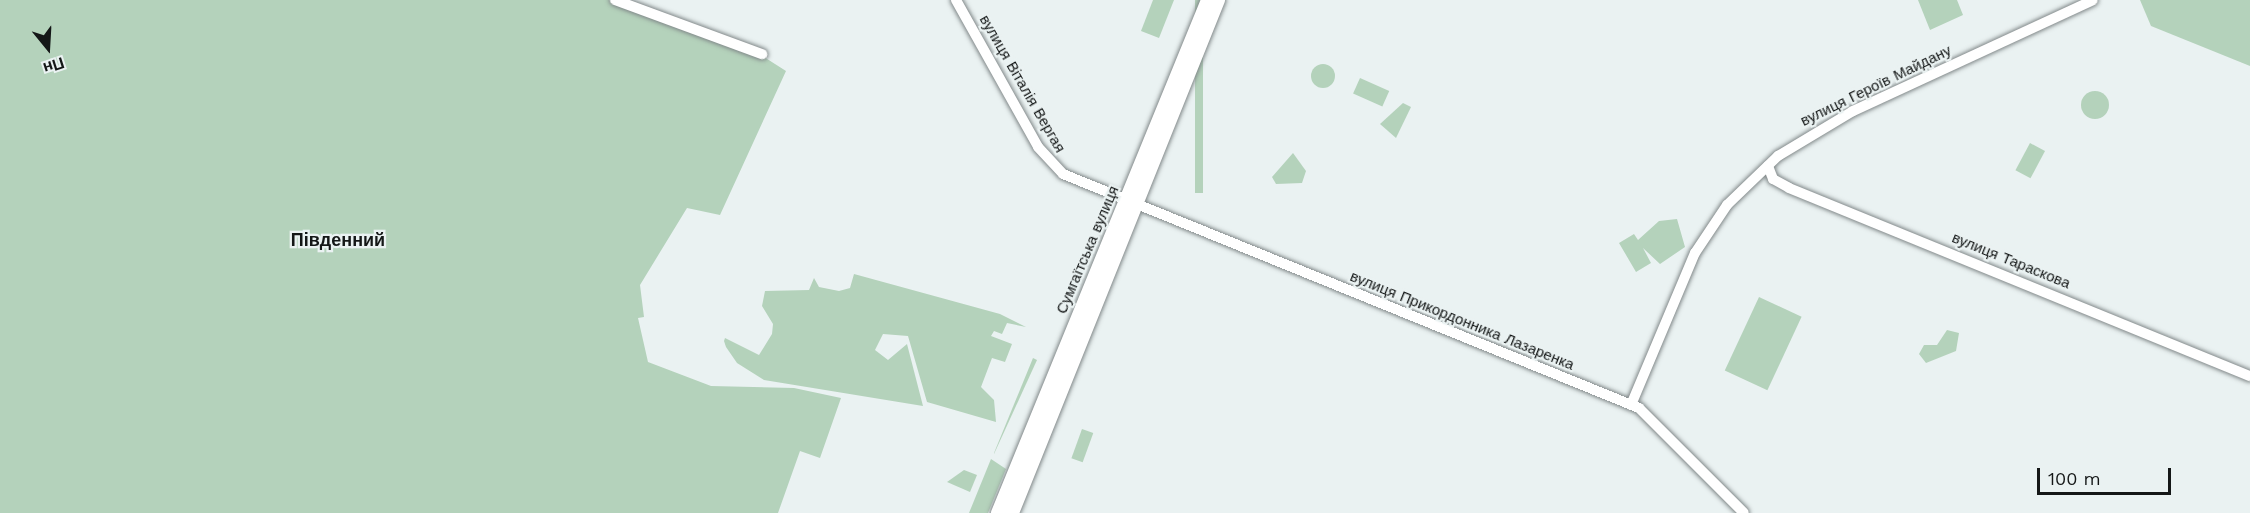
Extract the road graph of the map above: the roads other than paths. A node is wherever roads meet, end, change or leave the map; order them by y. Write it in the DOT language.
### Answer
graph roads {
  1 [pos="615,0"];
  2 [pos="956,0"];
  3 [pos="1208,0"];
  4 [pos="1218,0"];
  5 [pos="2093,0"];
  6 [pos="762,54"];
  7 [pos="1768,166"];
  8 [pos="1130,204"];
  9 [pos="2250,376"];
  10 [pos="1631,405"];
  11 [pos="998,513"];
  12 [pos="1012,513"];
  13 [pos="1744,513"];
  1 -- 6 [label="street"];
  2 -- 8 [label="street, вулиця Віталія Вергая"];
  3 -- 8 [label="main road, Сумгаїтська вулиця"];
  4 -- 8 [label="main road, Сумгаїтська вулиця"];
  5 -- 7 [label="street, вулиця Героїв Майдану"];
  7 -- 9 [label="street, вулиця Тараскова"];
  7 -- 10 [label="street, вулиця Героїв Майдану"];
  8 -- 10 [label="street, вулиця Прикордонника Лазаренка"];
  8 -- 11 [label="main road, Сумгаїтська вулиця"];
  8 -- 12 [label="main road, Сумгаїтська вулиця"];
  10 -- 13 [label="street, вулиця Прикордонника Лазаренка"];
}
